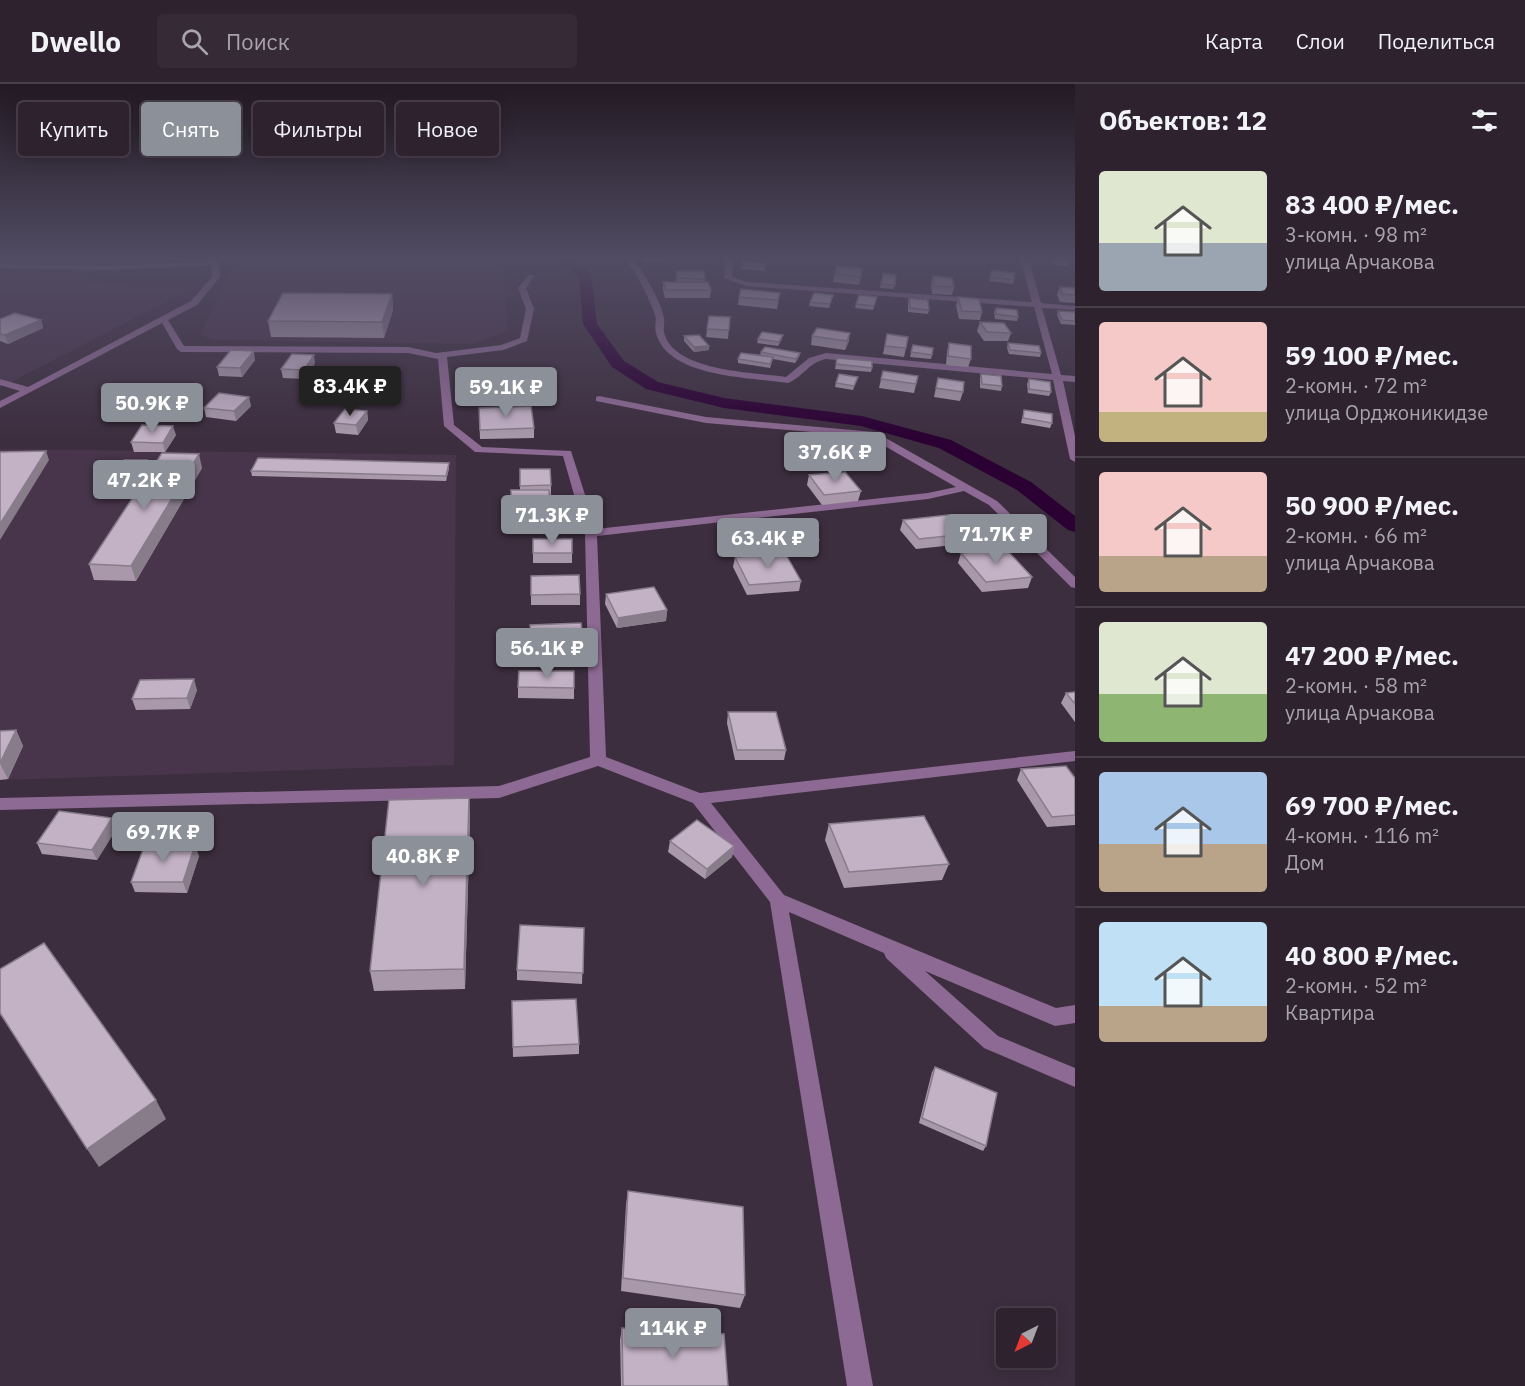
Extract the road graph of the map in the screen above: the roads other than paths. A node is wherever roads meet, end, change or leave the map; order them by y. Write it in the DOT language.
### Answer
graph roads {
  1 [pos="168,318"];
  2 [pos="528,318"];
  3 [pos="660,318"];
  4 [pos="1041,318"];
  5 [pos="164,320"];
  6 [pos="434,356"];
  7 [pos="1057,377"];
  8 [pos="1075,379"];
  9 [pos="0,382"];
  10 [pos="29,390"];
  11 [pos="599,399"];
  12 [pos="0,405"];
  13 [pos="1075,459"];
  14 [pos="965,488"];
  15 [pos="591,533"];
  16 [pos="1075,584"];
  17 [pos="1075,756"];
  18 [pos="598,760"];
  19 [pos="699,799"];
  20 [pos="0,804"];
  21 [pos="778,900"];
  22 [pos="884,945"];
  23 [pos="1075,1014"];
  24 [pos="1055,1017"];
  25 [pos="1075,1025"];
  26 [pos="1075,1078"];
  27 [pos="860,1386"];
  1 -- 5 [label="street"];
  2 -- 6 [label="street"];
  3 -- 7 [label="street"];
  4 -- 7 [label="street"];
  5 -- 6 [label="street"];
  5 -- 10 [label="street"];
  6 -- 15 [label="street"];
  7 -- 8 [label="street"];
  7 -- 13 [label="street"];
  9 -- 10 [label="street"];
  10 -- 12 [label="street"];
  11 -- 14 [label="street"];
  14 -- 15 [label="street"];
  14 -- 16 [label="street"];
  15 -- 18 [label="street"];
  17 -- 19 [label="street"];
  18 -- 19 [label="street"];
  18 -- 20 [label="street"];
  19 -- 21 [label="street"];
  21 -- 22 [label="street"];
  21 -- 27 [label="street"];
  22 -- 24 [label="street"];
  22 -- 26 [label="street"];
  23 -- 24 [label="street"];
  24 -- 25 [label="street"];
}
